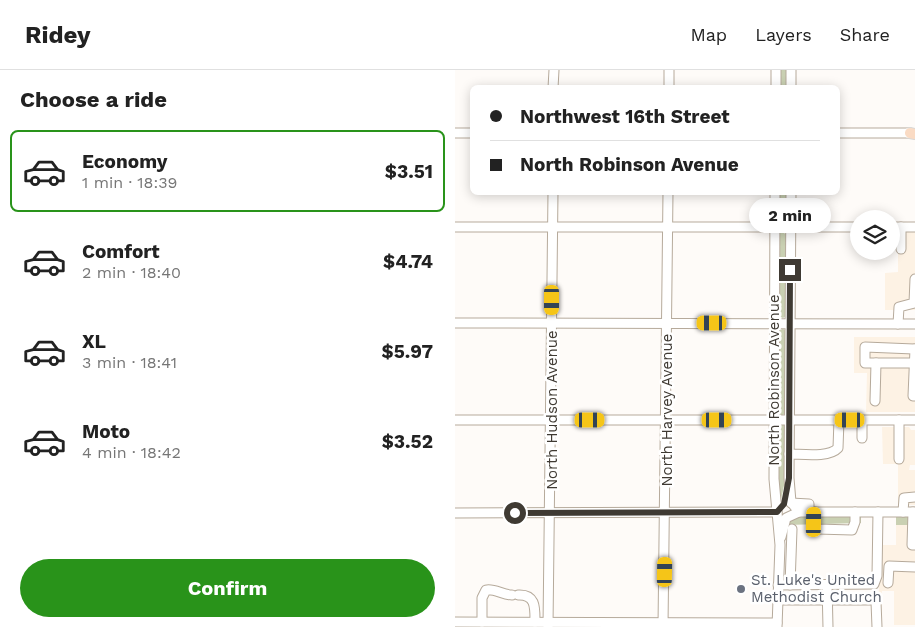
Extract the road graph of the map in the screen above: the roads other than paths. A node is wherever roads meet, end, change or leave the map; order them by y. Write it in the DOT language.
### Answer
graph roads {
  1 [pos="554,70"];
  2 [pos="669,70"];
  3 [pos="776,70"];
  4 [pos="791,70"];
  5 [pos="553,85"];
  6 [pos="669,85"];
  7 [pos="776,85"];
  8 [pos="791,85"];
  9 [pos="455,133"];
  10 [pos="470,133"];
  11 [pos="840,133"];
  12 [pos="913,133"];
  13 [pos="553,195"];
  14 [pos="668,195"];
  15 [pos="775,195"];
  16 [pos="791,195"];
  17 [pos="455,227"];
  18 [pos="553,227"];
  19 [pos="668,227"];
  20 [pos="775,227"];
  21 [pos="790,227"];
  22 [pos="850,227"];
  23 [pos="900,227"];
  24 [pos="915,227"];
  25 [pos="900,244"];
  26 [pos="901,248"];
  27 [pos="915,280"];
  28 [pos="455,323"];
  29 [pos="667,323"];
  30 [pos="775,323"];
  31 [pos="790,323"];
  32 [pos="552,324"];
  33 [pos="898,324"];
  34 [pos="915,324"];
  35 [pos="915,349"];
  36 [pos="876,363"];
  37 [pos="914,363"];
  38 [pos="915,396"];
  39 [pos="875,401"];
  40 [pos="455,420"];
  41 [pos="551,420"];
  42 [pos="667,420"];
  43 [pos="774,420"];
  44 [pos="789,420"];
  45 [pos="839,420"];
  46 [pos="862,420"];
  47 [pos="899,420"];
  48 [pos="915,420"];
  49 [pos="861,438"];
  50 [pos="789,454"];
  51 [pos="899,459"];
  52 [pos="789,478"];
  53 [pos="915,498"];
  54 [pos="791,503"];
  55 [pos="666,512"];
  56 [pos="777,512"];
  57 [pos="799,512"];
  58 [pos="812,512"];
  59 [pos="855,512"];
  60 [pos="878,512"];
  61 [pos="910,512"];
  62 [pos="455,513"];
  63 [pos="551,513"];
  64 [pos="792,529"];
  65 [pos="780,545"];
  66 [pos="915,545"];
  67 [pos="915,567"];
  68 [pos="889,583"];
  69 [pos="785,585"];
  70 [pos="827,585"];
  71 [pos="778,600"];
  72 [pos="827,600"];
  73 [pos="455,622"];
  74 [pos="482,622"];
  75 [pos="535,622"];
  76 [pos="548,625"];
  77 [pos="663,625"];
  78 [pos="777,625"];
  79 [pos="828,627"];
  80 [pos="877,627"];
  1 -- 5 [label="street"];
  2 -- 6 [label="street"];
  3 -- 7 [label="street"];
  4 -- 8 [label="street"];
  9 -- 10 [label="street"];
  11 -- 12 [label="street"];
  13 -- 18 [label="street, North Hudson Avenue"];
  14 -- 19 [label="street, North Harvey Avenue"];
  15 -- 20 [label="street, North Robinson Avenue"];
  16 -- 21 [label="street, North Robinson Avenue"];
  17 -- 18 [label="street"];
  18 -- 19 [label="street"];
  18 -- 32 [label="street, North Hudson Avenue"];
  19 -- 20 [label="street"];
  19 -- 29 [label="street, North Harvey Avenue"];
  20 -- 21 [label="street"];
  20 -- 30 [label="street, North Robinson Avenue"];
  21 -- 22 [label="street"];
  21 -- 31 [label="street, North Robinson Avenue"];
  23 -- 24 [label="street"];
  25 -- 26 [label="street"];
  27 -- 33 [label="street"];
  28 -- 32 [label="street"];
  29 -- 30 [label="street"];
  29 -- 32 [label="street"];
  29 -- 42 [label="street, North Harvey Avenue"];
  30 -- 31 [label="street"];
  30 -- 43 [label="street, North Robinson Avenue"];
  31 -- 33 [label="street"];
  31 -- 44 [label="street, North Robinson Avenue"];
  32 -- 41 [label="street, North Hudson Avenue"];
  33 -- 34 [label="street"];
  35 -- 36 [label="street"];
  35 -- 37 [label="street"];
  36 -- 37 [label="street"];
  36 -- 39 [label="street"];
  37 -- 38 [label="street"];
  40 -- 41 [label="street"];
  41 -- 42 [label="street"];
  41 -- 63 [label="street, North Hudson Avenue"];
  42 -- 43 [label="street"];
  42 -- 55 [label="street, North Harvey Avenue"];
  43 -- 44 [label="street"];
  43 -- 56 [label="street, North Robinson Avenue"];
  44 -- 45 [label="street"];
  44 -- 50 [label="street, North Robinson Avenue"];
  45 -- 46 [label="street"];
  45 -- 50 [label="street"];
  46 -- 47 [label="street"];
  46 -- 49 [label="street"];
  47 -- 48 [label="street"];
  47 -- 51 [label="street"];
  50 -- 52 [label="street, North Robinson Avenue"];
  52 -- 54 [label="street"];
  52 -- 56 [label="street"];
  53 -- 61 [label="street"];
  54 -- 57 [label="street"];
  54 -- 58 [label="street"];
  55 -- 56 [label="street"];
  55 -- 63 [label="street"];
  55 -- 77 [label="street, North Harvey Avenue"];
  56 -- 65 [label="street, North Robinson Avenue"];
  57 -- 58 [label="street"];
  57 -- 65 [label="street"];
  58 -- 59 [label="street"];
  58 -- 59 [label="street"];
  59 -- 60 [label="street"];
  60 -- 61 [label="street"];
  60 -- 70 [label="street"];
  61 -- 66 [label="street"];
  62 -- 63 [label="street"];
  63 -- 76 [label="street, North Hudson Avenue"];
  64 -- 69 [label="street"];
  65 -- 69 [label="street, North Robinson Avenue"];
  67 -- 68 [label="street"];
  69 -- 70 [label="street"];
  69 -- 71 [label="street, North Robinson Avenue"];
  70 -- 72 [label="street"];
  71 -- 72 [label="street"];
  71 -- 78 [label="street, North Robinson Avenue"];
  72 -- 79 [label="street"];
  72 -- 80 [label="street"];
  73 -- 74 [label="street"];
  74 -- 75 [label="street"];
  74 -- 75 [label="street"];
  75 -- 76 [label="street"];
  76 -- 77 [label="street"];
  77 -- 78 [label="street"];
}
